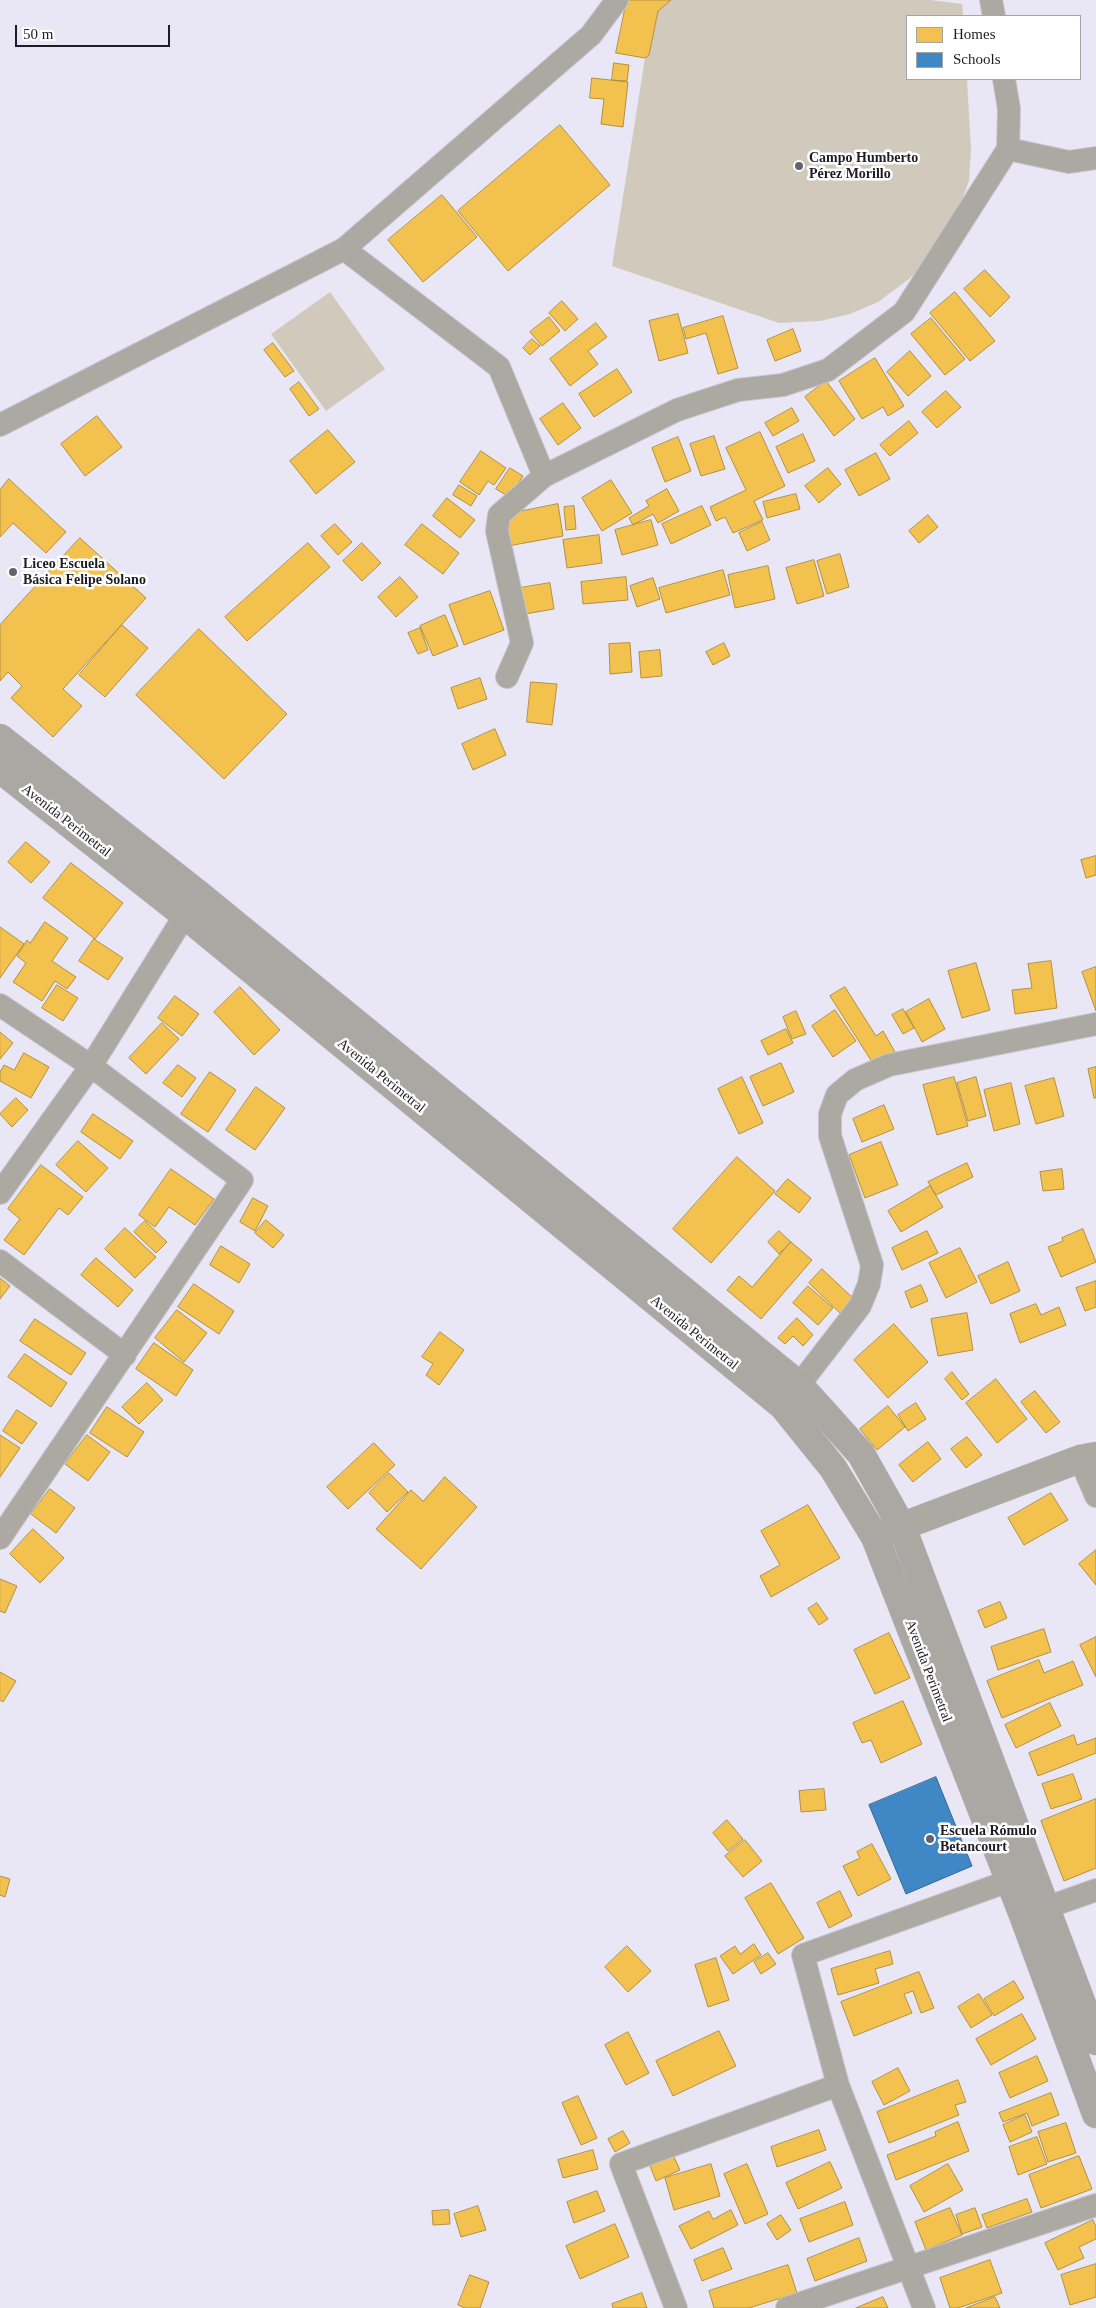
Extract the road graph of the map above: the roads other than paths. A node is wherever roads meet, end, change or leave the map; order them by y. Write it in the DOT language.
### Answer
graph roads {
  1 [pos="617,0"];
  2 [pos="991,0"];
  3 [pos="994,15"];
  4 [pos="1004,80"];
  5 [pos="1008,148"];
  6 [pos="1096,158"];
  7 [pos="344,249"];
  8 [pos="0,425"];
  9 [pos="544,476"];
  10 [pos="507,677"];
  11 [pos="0,738"];
  12 [pos="0,769"];
  13 [pos="185,915"];
  14 [pos="0,1005"];
  15 [pos="1096,1024"];
  16 [pos="91,1066"];
  17 [pos="0,1193"];
  18 [pos="0,1261"];
  19 [pos="125,1355"];
  20 [pos="799,1385"];
  21 [pos="1088,1457"];
  22 [pos="1096,1496"];
  23 [pos="902,1527"];
  24 [pos="875,1537"];
  25 [pos="0,1538"];
  26 [pos="1009,1881"];
  27 [pos="1096,1890"];
  28 [pos="1035,1912"];
  29 [pos="1096,2041"];
  30 [pos="838,2085"];
  31 [pos="1096,2114"];
  32 [pos="1096,2205"];
  33 [pos="909,2267"];
  34 [pos="676,2308"];
  35 [pos="787,2308"];
  36 [pos="924,2308"];
  1 -- 7 [label="street"];
  2 -- 3 [label="street"];
  4 -- 5 [label="street"];
  5 -- 6 [label="street"];
  5 -- 9 [label="street"];
  7 -- 8 [label="street"];
  7 -- 9 [label="street"];
  9 -- 10 [label="street"];
  11 -- 20 [label="main road, Avenida Perimetral"];
  12 -- 13 [label="main road, Avenida Perimetral"];
  13 -- 16 [label="street"];
  13 -- 24 [label="main road, Avenida Perimetral"];
  14 -- 16 [label="street"];
  15 -- 20 [label="street"];
  16 -- 17 [label="street"];
  16 -- 19 [label="street"];
  18 -- 19 [label="street"];
  19 -- 25 [label="street"];
  20 -- 23 [label="main road, Avenida Perimetral"];
  21 -- 22 [label="street"];
  21 -- 23 [label="street"];
  23 -- 24 [label="street"];
  23 -- 28 [label="main road, Avenida Perimetral"];
  24 -- 26 [label="main road, Avenida Perimetral"];
  26 -- 28 [label="main road, Avenida Perimetral"];
  26 -- 30 [label="street"];
  27 -- 28 [label="street"];
  28 -- 29 [label="main road, Avenida Perimetral"];
  28 -- 31 [label="main road, Avenida Perimetral"];
  30 -- 33 [label="street"];
  30 -- 34 [label="street"];
  32 -- 33 [label="street"];
  33 -- 35 [label="street"];
  33 -- 36 [label="street"];
}
